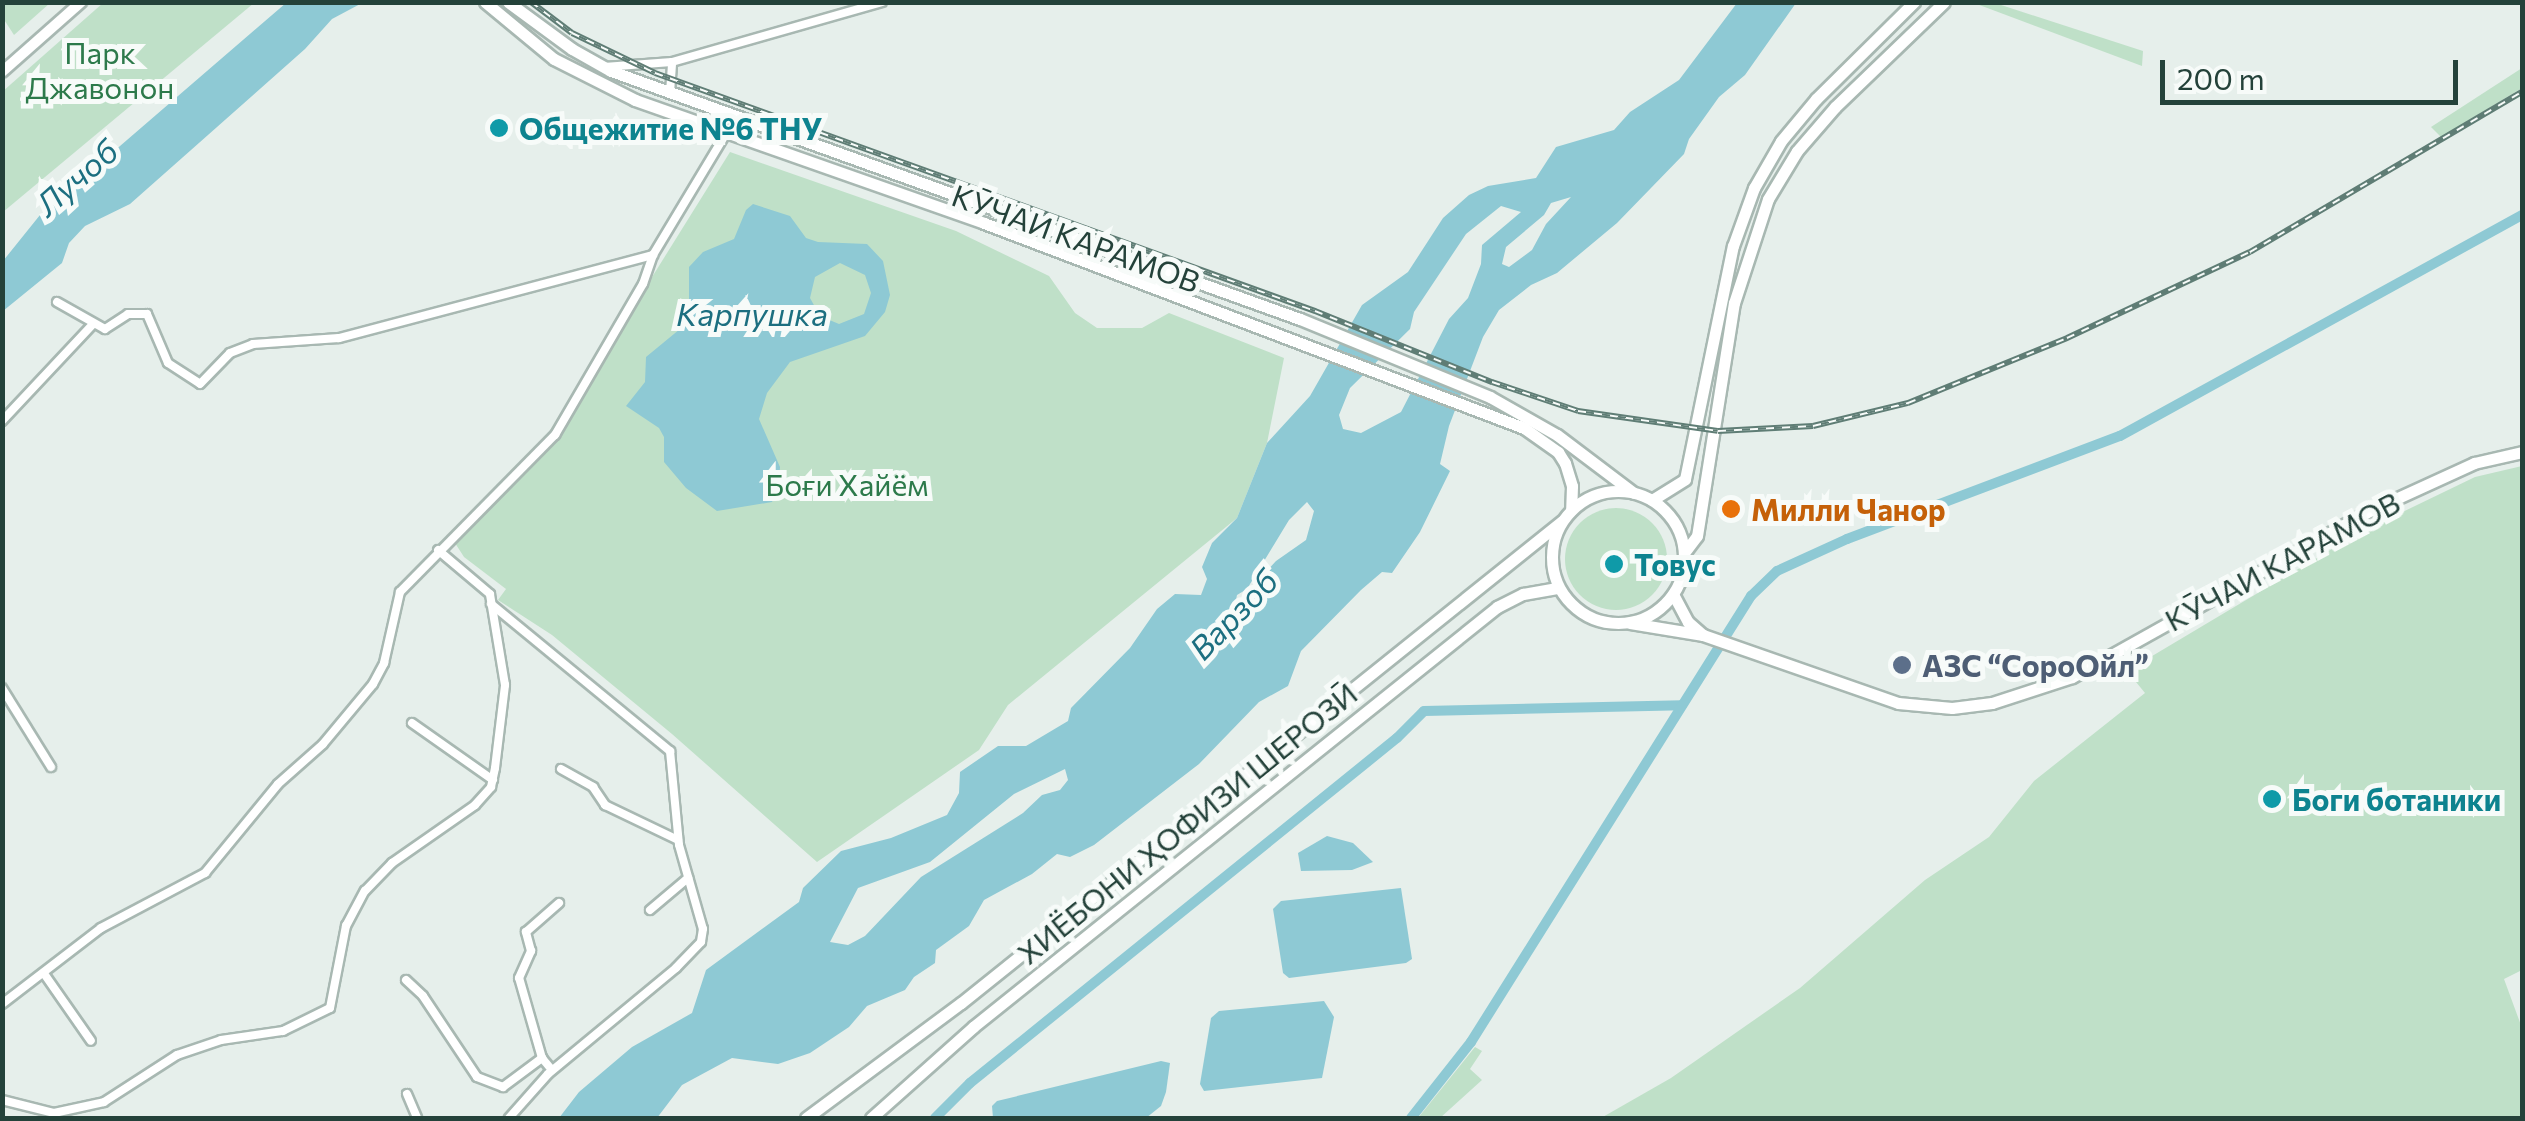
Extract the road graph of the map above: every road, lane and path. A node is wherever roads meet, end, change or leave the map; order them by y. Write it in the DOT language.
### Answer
graph roads {
  1 [pos="81,2"];
  2 [pos="484,2"];
  3 [pos="508,2"];
  4 [pos="882,2"];
  5 [pos="1914,2"];
  6 [pos="1944,2"];
  7 [pos="1854,60"];
  8 [pos="672,62"];
  9 [pos="604,67"];
  10 [pos="3,71"];
  11 [pos="1868,74"];
  12 [pos="670,93"];
  13 [pos="726,135"];
  14 [pos="829,148"];
  15 [pos="822,166"];
  16 [pos="653,255"];
  17 [pos="57,302"];
  18 [pos="92,324"];
  19 [pos="2,421"];
  20 [pos="2522,452"];
  21 [pos="1634,493"];
  22 [pos="1652,500"];
  23 [pos="1571,510"];
  24 [pos="1562,521"];
  25 [pos="438,550"];
  26 [pos="1684,553"];
  27 [pos="1558,588"];
  28 [pos="1673,594"];
  29 [pos="491,604"];
  30 [pos="1630,623"];
  31 [pos="1703,635"];
  32 [pos="2,688"];
  33 [pos="412,723"];
  34 [pos="51,767"];
  35 [pos="561,770"];
  36 [pos="492,780"];
  37 [pos="678,840"];
  38 [pos="688,878"];
  39 [pos="560,903"];
  40 [pos="650,910"];
  41 [pos="45,975"];
  42 [pos="406,980"];
  43 [pos="2,1004"];
  44 [pos="91,1042"];
  45 [pos="542,1058"];
  46 [pos="552,1070"];
  47 [pos="407,1094"];
  48 [pos="2,1100"];
  49 [pos="417,1118"];
  50 [pos="509,1118"];
  51 [pos="806,1118"];
  52 [pos="871,1118"];
  1 -- 10 [label="street"];
  2 -- 13 [label="main road, КӮЧАИ КАРАМОВ"];
  3 -- 9 [label="main road, КӮЧАИ КАРАМОВ"];
  4 -- 8 [label="street"];
  5 -- 7 [label="main road"];
  6 -- 11 [label="main road"];
  7 -- 11 [label="main road"];
  7 -- 22 [label="main road"];
  8 -- 9 [label="street"];
  8 -- 12 [label="street"];
  9 -- 12 [label="main road, КӮЧАИ КАРАМОВ"];
  11 -- 26 [label="main road"];
  12 -- 14 [label="main road, КӮЧАИ КАРАМОВ"];
  13 -- 15 [label="main road, КӮЧАИ КАРАМОВ"];
  13 -- 16 [label="street"];
  14 -- 15 [label="main road"];
  14 -- 21 [label="main road, КӮЧАИ КАРАМОВ"];
  15 -- 23 [label="main road, КӮЧАИ КАРАМОВ"];
  16 -- 18 [label="street"];
  16 -- 25 [label="street"];
  17 -- 18 [label="street"];
  18 -- 19 [label="street"];
  20 -- 31 [label="main road, КӮЧАИ КАРАМОВ"];
  21 -- 22 [label="main road"];
  21 -- 23 [label="main road"];
  22 -- 26 [label="main road"];
  23 -- 24 [label="main road, ХИЁБОНИ ҲОФИЗИ ШЕРОЗӢ"];
  24 -- 27 [label="main road, ХИЁБОНИ ҲОФИЗИ ШЕРОЗӢ"];
  24 -- 51 [label="main road, ХИЁБОНИ ҲОФИЗИ ШЕРОЗӢ"];
  25 -- 29 [label="street"];
  25 -- 41 [label="street"];
  26 -- 28 [label="main road"];
  27 -- 30 [label="main road"];
  27 -- 52 [label="main road, ХИЁБОНИ ҲОФИЗИ ШЕРОЗӢ"];
  28 -- 30 [label="main road"];
  28 -- 31 [label="main road"];
  29 -- 36 [label="street"];
  29 -- 37 [label="street"];
  30 -- 31 [label="main road, КӮЧАИ КАРАМОВ"];
  32 -- 34 [label="street"];
  33 -- 36 [label="street"];
  35 -- 37 [label="street"];
  36 -- 48 [label="street"];
  37 -- 38 [label="street"];
  38 -- 40 [label="street"];
  38 -- 46 [label="street"];
  39 -- 45 [label="street"];
  41 -- 43 [label="street"];
  41 -- 44 [label="street"];
  42 -- 45 [label="street"];
  45 -- 46 [label="street"];
  46 -- 50 [label="street"];
  47 -- 49 [label="street"];
}
